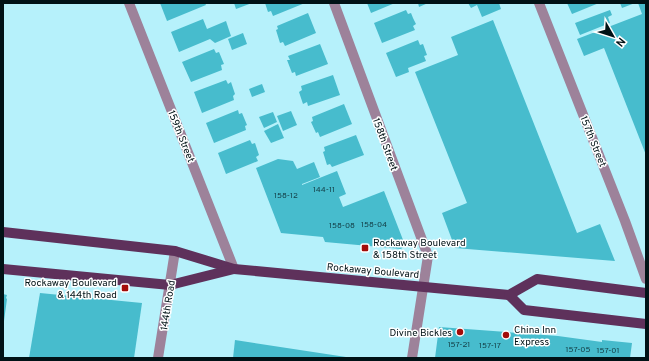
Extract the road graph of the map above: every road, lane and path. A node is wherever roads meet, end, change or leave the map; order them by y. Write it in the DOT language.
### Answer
graph roads {
  1 [pos="129,3"];
  2 [pos="334,3"];
  3 [pos="539,3"];
  4 [pos="3,232"];
  5 [pos="175,251"];
  6 [pos="3,269"];
  7 [pos="234,269"];
  8 [pos="646,279"];
  9 [pos="170,285"];
  10 [pos="422,287"];
  11 [pos="646,293"];
  12 [pos="509,295"];
  13 [pos="646,324"];
  14 [pos="158,358"];
  15 [pos="412,358"];
  1 -- 7 [label="street, 159th Street"];
  2 -- 10 [label="street, 158th Street"];
  3 -- 8 [label="street, 157th Street"];
  4 -- 5 [label="main road, Rockaway Boulevard"];
  5 -- 7 [label="main road, Rockaway Boulevard"];
  5 -- 9 [label="street, 144th Road"];
  6 -- 9 [label="main road, Rockaway Boulevard"];
  7 -- 9 [label="main road, Rockaway Boulevard"];
  7 -- 10 [label="main road, Rockaway Boulevard"];
  9 -- 14 [label="street, 144th Road"];
  10 -- 12 [label="main road, Rockaway Boulevard"];
  10 -- 15 [label="street, 158th Street"];
  11 -- 12 [label="main road"];
  12 -- 13 [label="main road"];
}
